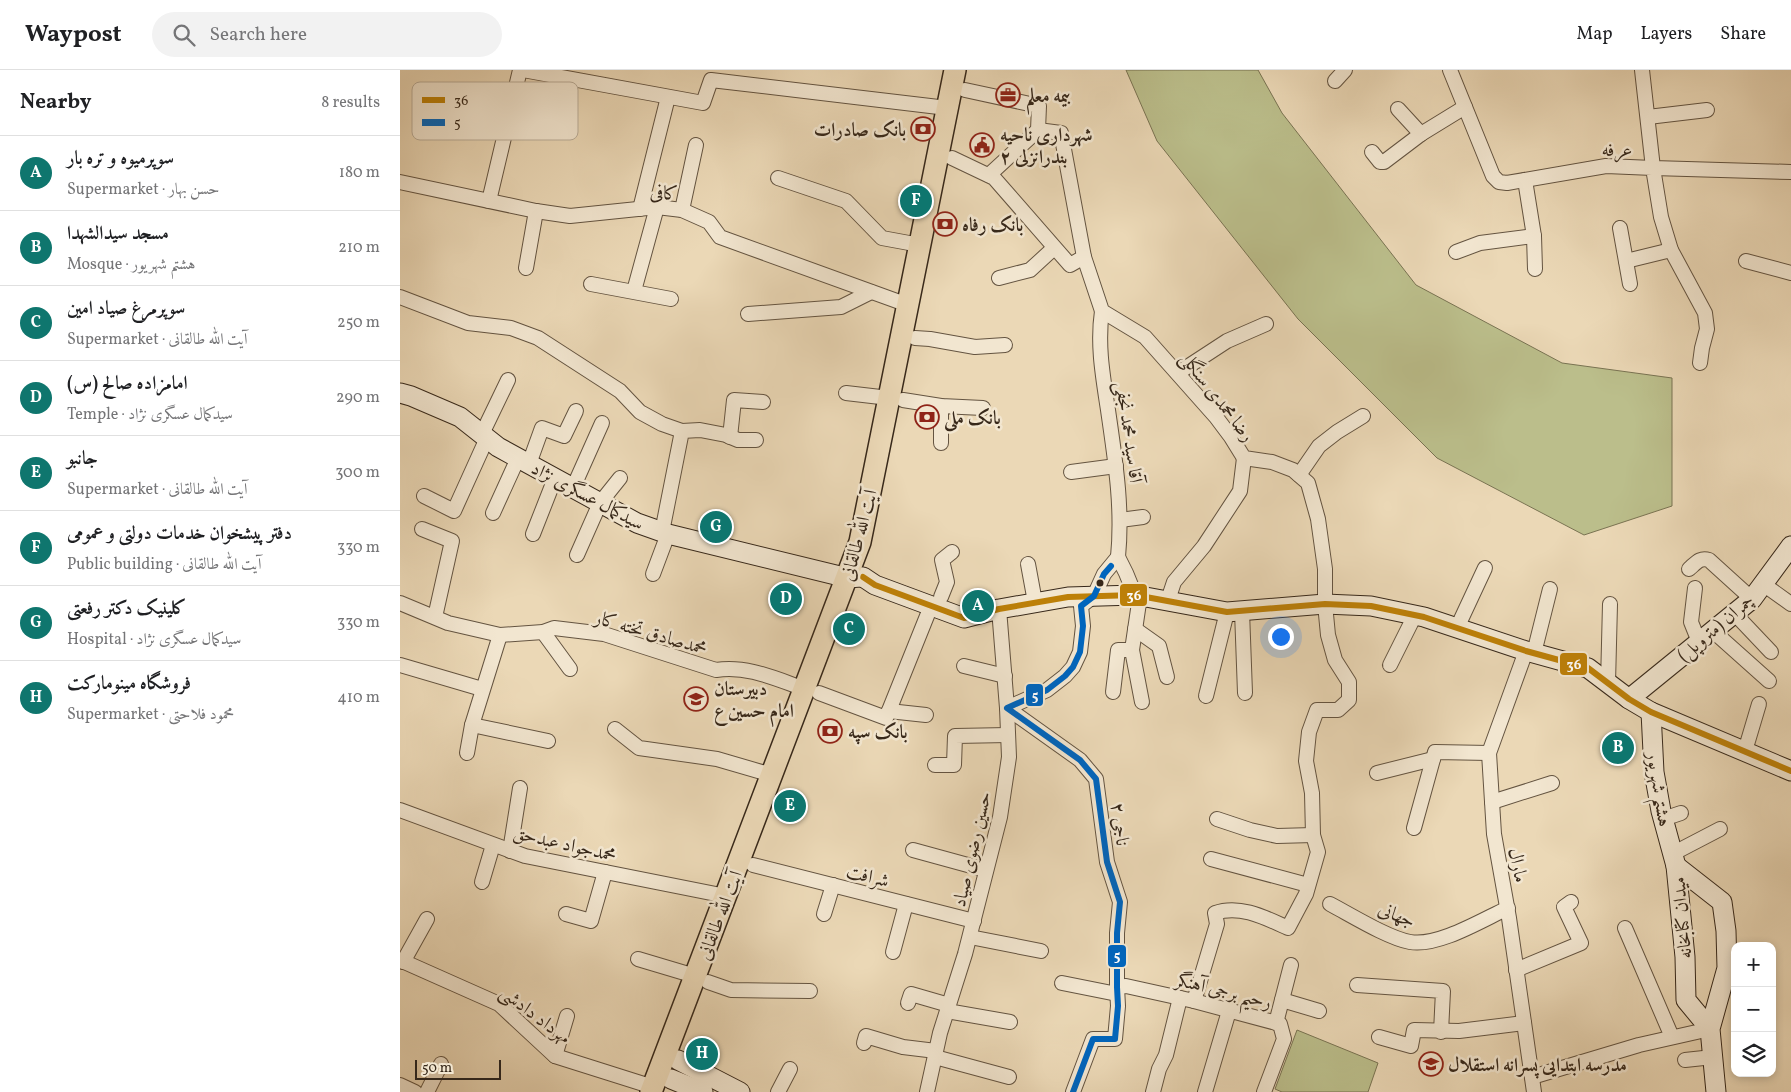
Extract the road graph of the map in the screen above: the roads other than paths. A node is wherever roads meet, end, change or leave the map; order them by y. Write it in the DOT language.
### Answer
graph roads {
  1 [pos="521,70"];
  2 [pos="955,70"];
  3 [pos="1450,70"];
  4 [pos="1642,70"];
  5 [pos="575,75"];
  6 [pos="961,95"];
  7 [pos="668,97"];
  8 [pos="1465,107"];
  9 [pos="1398,109"];
  10 [pos="1708,110"];
  11 [pos="1648,117"];
  12 [pos="1038,130"];
  13 [pos="1420,134"];
  14 [pos="504,140"];
  15 [pos="696,146"];
  16 [pos="1372,152"];
  17 [pos="952,158"];
  18 [pos="1653,168"];
  19 [pos="1791,172"];
  20 [pos="989,175"];
  21 [pos="778,178"];
  22 [pos="1525,180"];
  23 [pos="400,182"];
  24 [pos="489,201"];
  25 [pos="657,207"];
  26 [pos="640,209"];
  27 [pos="682,210"];
  28 [pos="536,211"];
  29 [pos="1620,228"];
  30 [pos="1534,236"];
  31 [pos="920,245"];
  32 [pos="1054,248"];
  33 [pos="1670,250"];
  34 [pos="1456,252"];
  35 [pos="1084,257"];
  36 [pos="1626,261"];
  37 [pos="1746,261"];
  38 [pos="526,268"];
  39 [pos="1535,269"];
  40 [pos="1791,273"];
  41 [pos="999,278"];
  42 [pos="591,284"];
  43 [pos="1630,284"];
  44 [pos="634,291"];
  45 [pos="871,292"];
  46 [pos="400,297"];
  47 [pos="671,299"];
  48 [pos="908,305"];
  49 [pos="1102,312"];
  50 [pos="748,314"];
  51 [pos="1266,324"];
  52 [pos="915,338"];
  53 [pos="1006,345"];
  54 [pos="1700,363"];
  55 [pos="1178,373"];
  56 [pos="508,380"];
  57 [pos="400,393"];
  58 [pos="846,393"];
  59 [pos="896,399"];
  60 [pos="764,402"];
  61 [pos="941,406"];
  62 [pos="983,408"];
  63 [pos="576,411"];
  64 [pos="1364,416"];
  65 [pos="602,423"];
  66 [pos="682,431"];
  67 [pos="484,436"];
  68 [pos="730,437"];
  69 [pos="756,440"];
  70 [pos="941,443"];
  71 [pos="1244,458"];
  72 [pos="524,461"];
  73 [pos="1116,466"];
  74 [pos="1071,472"];
  75 [pos="1299,475"];
  76 [pos="555,478"];
  77 [pos="620,478"];
  78 [pos="573,488"];
  79 [pos="424,496"];
  80 [pos="600,503"];
  81 [pos="494,513"];
  82 [pos="1143,517"];
  83 [pos="1120,520"];
  84 [pos="422,529"];
  85 [pos="665,533"];
  86 [pos="533,534"];
  87 [pos="1791,546"];
  88 [pos="952,552"];
  89 [pos="577,555"];
  90 [pos="1118,558"];
  91 [pos="1028,564"];
  92 [pos="1485,568"];
  93 [pos="1689,569"];
  94 [pos="653,574"];
  95 [pos="855,577"];
  96 [pos="1763,584"];
  97 [pos="1695,588"];
  98 [pos="1550,589"];
  99 [pos="1138,595"];
  100 [pos="1094,596"];
  101 [pos="1752,599"];
  102 [pos="1168,600"];
  103 [pos="936,601"];
  104 [pos="1036,602"];
  105 [pos="400,604"];
  106 [pos="1324,604"];
  107 [pos="1610,604"];
  108 [pos="1791,604"];
  109 [pos="999,609"];
  110 [pos="1234,611"];
  111 [pos="1734,614"];
  112 [pos="1415,615"];
  113 [pos="435,617"];
  114 [pos="1457,628"];
  115 [pos="1135,630"];
  116 [pos="542,632"];
  117 [pos="500,635"];
  118 [pos="1706,636"];
  119 [pos="1132,650"];
  120 [pos="1530,652"];
  121 [pos="1771,652"];
  122 [pos="400,665"];
  123 [pos="1390,665"];
  124 [pos="964,666"];
  125 [pos="570,669"];
  126 [pos="1005,676"];
  127 [pos="1167,677"];
  128 [pos="1769,681"];
  129 [pos="1608,683"];
  130 [pos="482,689"];
  131 [pos="812,691"];
  132 [pos="1113,692"];
  133 [pos="1245,693"];
  134 [pos="1206,696"];
  135 [pos="1629,699"];
  136 [pos="1142,702"];
  137 [pos="1758,704"];
  138 [pos="1008,708"];
  139 [pos="889,711"];
  140 [pos="1651,712"];
  141 [pos="926,715"];
  142 [pos="472,725"];
  143 [pos="615,729"];
  144 [pos="1008,734"];
  145 [pos="548,741"];
  146 [pos="1745,751"];
  147 [pos="466,752"];
  148 [pos="1489,753"];
  149 [pos="1433,759"];
  150 [pos="935,765"];
  151 [pos="1791,772"];
  152 [pos="1377,773"];
  153 [pos="772,775"];
  154 [pos="1552,783"];
  155 [pos="520,788"];
  156 [pos="1492,802"];
  157 [pos="400,810"];
  158 [pos="1217,819"];
  159 [pos="1414,828"];
  160 [pos="1720,829"];
  161 [pos="1313,835"];
  162 [pos="493,845"];
  163 [pos="913,850"];
  164 [pos="510,851"];
  165 [pos="1211,859"];
  166 [pos="1674,860"];
  167 [pos="753,865"];
  168 [pos="986,870"];
  169 [pos="605,872"];
  170 [pos="482,882"];
  171 [pos="832,885"];
  172 [pos="1308,885"];
  173 [pos="726,896"];
  174 [pos="1571,902"];
  175 [pos="906,904"];
  176 [pos="1330,904"];
  177 [pos="1508,908"];
  178 [pos="566,914"];
  179 [pos="824,914"];
  180 [pos="427,919"];
  181 [pos="974,921"];
  182 [pos="1625,928"];
  183 [pos="970,936"];
  184 [pos="1041,951"];
  185 [pos="893,952"];
  186 [pos="638,959"];
  187 [pos="402,961"];
  188 [pos="1291,965"];
  189 [pos="1516,970"];
  190 [pos="702,979"];
  191 [pos="1062,983"];
  192 [pos="1358,985"];
  193 [pos="810,990"];
  194 [pos="1117,991"];
  195 [pos="1180,998"];
  196 [pos="1282,1000"];
  197 [pos="1194,1001"];
  198 [pos="908,1003"];
  199 [pos="948,1008"];
  200 [pos="1229,1011"];
  201 [pos="1319,1011"];
  202 [pos="567,1016"];
  203 [pos="1010,1022"];
  204 [pos="1276,1023"];
  205 [pos="1524,1023"];
  206 [pos="1710,1029"];
  207 [pos="1441,1032"];
  208 [pos="1379,1037"];
  209 [pos="1672,1037"];
  210 [pos="864,1043"];
  211 [pos="935,1054"];
  212 [pos="555,1056"];
  213 [pos="1713,1057"];
  214 [pos="1685,1060"];
  215 [pos="441,1064"];
  216 [pos="790,1069"];
  217 [pos="1009,1077"];
  218 [pos="1532,1077"];
  219 [pos="663,1080"];
  220 [pos="400,1085"];
  221 [pos="415,1092"];
  222 [pos="427,1092"];
  223 [pos="703,1092"];
  224 [pos="740,1092"];
  225 [pos="778,1092"];
  226 [pos="927,1092"];
  227 [pos="1074,1092"];
  228 [pos="1153,1092"];
  229 [pos="1205,1092"];
  230 [pos="1264,1092"];
  231 [pos="1534,1092"];
  232 [pos="1716,1092"];
  1 -- 5 [label="street"];
  2 -- 6 [label="main road, آیت الله طالقانی"];
  3 -- 8 [label="street, عرفه"];
  4 -- 11 [label="street"];
  5 -- 7 [label="street"];
  6 -- 7 [label="street"];
  6 -- 12 [label="street"];
  6 -- 17 [label="main road, آیت الله طالقانی"];
  6 -- 31 [label="main road, آیت الله طالقانی"];
  7 -- 26 [label="street"];
  8 -- 13 [label="street"];
  8 -- 22 [label="street, عرفه"];
  9 -- 13 [label="street"];
  10 -- 11 [label="street"];
  11 -- 18 [label="street"];
  12 -- 20 [label="street"];
  12 -- 35 [label="street"];
  13 -- 16 [label="street"];
  14 -- 24 [label="street"];
  15 -- 27 [label="street"];
  17 -- 20 [label="street"];
  17 -- 52 [label="main road, آیت الله طالقانی"];
  18 -- 19 [label="street"];
  18 -- 22 [label="street, عرفه"];
  18 -- 33 [label="street, عرفه"];
  20 -- 32 [label="street"];
  21 -- 31 [label="street"];
  22 -- 30 [label="street"];
  23 -- 24 [label="street, کافی"];
  24 -- 28 [label="street, کافی"];
  25 -- 26 [label="street, کافی"];
  25 -- 27 [label="street, کافی"];
  25 -- 44 [label="street"];
  26 -- 28 [label="street, کافی"];
  27 -- 45 [label="street, کافی"];
  28 -- 38 [label="street"];
  29 -- 36 [label="street"];
  30 -- 34 [label="street"];
  30 -- 39 [label="street"];
  31 -- 48 [label="main road, آیت الله طالقانی"];
  32 -- 35 [label="street"];
  32 -- 41 [label="street"];
  33 -- 36 [label="street"];
  33 -- 54 [label="street, عرفه"];
  35 -- 49 [label="street"];
  36 -- 43 [label="street"];
  37 -- 40 [label="street"];
  42 -- 44 [label="street"];
  44 -- 47 [label="street"];
  45 -- 48 [label="street, کافی"];
  45 -- 50 [label="street"];
  46 -- 66 [label="street"];
  48 -- 59 [label="main road, آیت الله طالقانی"];
  49 -- 55 [label="street, رضا محمدی سنگلی"];
  49 -- 73 [label="street, آقا سید محمد نجفی"];
  51 -- 55 [label="street"];
  52 -- 53 [label="street"];
  52 -- 59 [label="main road, آیت الله طالقانی"];
  55 -- 71 [label="street, رضا محمدی سنگلی"];
  56 -- 67 [label="street"];
  57 -- 67 [label="street, سیدکمال عسگری نژاد"];
  58 -- 59 [label="street"];
  59 -- 61 [label="street"];
  59 -- 95 [label="main road, آیت الله طالقانی"];
  60 -- 68 [label="street"];
  61 -- 62 [label="street"];
  61 -- 70 [label="street"];
  63 -- 72 [label="street"];
  64 -- 75 [label="street"];
  65 -- 78 [label="street"];
  66 -- 68 [label="street"];
  66 -- 85 [label="street"];
  67 -- 72 [label="street, سیدکمال عسگری نژاد"];
  67 -- 79 [label="street"];
  68 -- 69 [label="street"];
  71 -- 75 [label="street, رضا محمدی سنگلی"];
  71 -- 102 [label="street"];
  72 -- 76 [label="street, سیدکمال عسگری نژاد"];
  72 -- 81 [label="street"];
  73 -- 74 [label="street"];
  73 -- 83 [label="street, آقا سید محمد نجفی"];
  75 -- 106 [label="street"];
  76 -- 78 [label="street, سیدکمال عسگری نژاد"];
  76 -- 86 [label="street"];
  77 -- 80 [label="street"];
  78 -- 80 [label="street, سیدکمال عسگری نژاد"];
  80 -- 85 [label="street, سیدکمال عسگری نژاد"];
  80 -- 89 [label="street"];
  82 -- 83 [label="street"];
  83 -- 90 [label="street, آقا سید محمد نجفی"];
  84 -- 113 [label="street"];
  85 -- 94 [label="street"];
  85 -- 95 [label="street, سیدکمال عسگری نژاد"];
  87 -- 96 [label="street, چمران (متروپل)"];
  88 -- 103 [label="street"];
  90 -- 99 [label="street"];
  90 -- 100 [label="street"];
  91 -- 104 [label="street"];
  92 -- 114 [label="street"];
  93 -- 101 [label="street"];
  95 -- 103 [label="street, سیدکمال عسگری نژاد"];
  95 -- 131 [label="main road, آیت الله طالقانی"];
  96 -- 101 [label="street, چمران (متروپل)"];
  96 -- 108 [label="street"];
  97 -- 118 [label="street"];
  98 -- 120 [label="street, مارال"];
  99 -- 100 [label="street, سیدکمال عسگری نژاد"];
  99 -- 102 [label="street, سیدکمال عسگری نژاد"];
  99 -- 115 [label="street"];
  100 -- 104 [label="street, سیدکمال عسگری نژاد"];
  100 -- 138 [label="street"];
  101 -- 111 [label="street, چمران (متروپل)"];
  102 -- 110 [label="street, سیدکمال عسگری نژاد"];
  103 -- 109 [label="street, سیدکمال عسگری نژاد"];
  103 -- 139 [label="street"];
  104 -- 109 [label="street, سیدکمال عسگری نژاد"];
  105 -- 113 [label="street, محمدصادق تخته کار"];
  106 -- 110 [label="street, سیدکمال عسگری نژاد"];
  106 -- 112 [label="street, سیدکمال عسگری نژاد"];
  106 -- 161 [label="street"];
  107 -- 129 [label="street"];
  109 -- 126 [label="street, حسین رضوی صیاد"];
  110 -- 133 [label="street"];
  110 -- 134 [label="street"];
  111 -- 118 [label="street, چمران (متروپل)"];
  111 -- 121 [label="street"];
  112 -- 114 [label="street, سیدکمال عسگری نژاد"];
  112 -- 123 [label="street"];
  113 -- 117 [label="street, محمدصادق تخته کار"];
  114 -- 120 [label="street, سیدکمال عسگری نژاد"];
  115 -- 119 [label="street"];
  115 -- 127 [label="street"];
  116 -- 117 [label="street, محمدصادق تخته کار"];
  116 -- 125 [label="street"];
  116 -- 131 [label="street, محمدصادق تخته کار"];
  117 -- 130 [label="street"];
  118 -- 128 [label="street"];
  118 -- 135 [label="street, چمران (متروپل)"];
  119 -- 132 [label="street"];
  119 -- 136 [label="street"];
  120 -- 129 [label="street, سیدکمال عسگری نژاد"];
  120 -- 148 [label="street, مارال"];
  122 -- 130 [label="street"];
  124 -- 126 [label="street"];
  126 -- 138 [label="street, حسین رضوی صیاد"];
  129 -- 135 [label="street, سیدکمال عسگری نژاد"];
  130 -- 142 [label="street"];
  131 -- 139 [label="street, محمدصادق تخته کار"];
  131 -- 153 [label="main road, آیت الله طالقانی"];
  131 -- 167 [label="main road, آیت الله طالقانی"];
  135 -- 140 [label="street, سیدکمال عسگری نژاد"];
  137 -- 146 [label="street"];
  138 -- 144 [label="street, حسین رضوی صیاد"];
  138 -- 194 [label="street, ناجی ۲"];
  139 -- 141 [label="street"];
  140 -- 146 [label="street, سیدکمال عسگری نژاد"];
  140 -- 166 [label="street, هشتم شهریور"];
  142 -- 145 [label="street"];
  142 -- 147 [label="street"];
  143 -- 153 [label="street"];
  144 -- 150 [label="street"];
  144 -- 168 [label="street, حسین رضوی صیاد"];
  146 -- 151 [label="street, سیدکمال عسگری نژاد"];
  148 -- 149 [label="street"];
  148 -- 156 [label="street, مارال"];
  149 -- 152 [label="street"];
  149 -- 159 [label="street"];
  153 -- 173 [label="main road, آیت الله طالقانی"];
  154 -- 156 [label="street"];
  155 -- 164 [label="street"];
  156 -- 177 [label="street, مارال"];
  157 -- 162 [label="street, محمدجواد عبدحق"];
  158 -- 161 [label="street"];
  160 -- 166 [label="street"];
  161 -- 172 [label="street"];
  162 -- 164 [label="street, محمدجواد عبدحق"];
  162 -- 170 [label="street"];
  163 -- 168 [label="street"];
  164 -- 169 [label="street, محمدجواد عبدحق"];
  165 -- 172 [label="street"];
  166 -- 206 [label="street, میدان کتابخانه"];
  166 -- 206 [label="street, میدان کتابخانه"];
  167 -- 171 [label="street, شرافت"];
  167 -- 190 [label="main road, آیت الله طالقانی"];
  168 -- 181 [label="street, حسین رضوی صیاد"];
  169 -- 173 [label="street, محمدجواد عبدحق"];
  169 -- 178 [label="street"];
  171 -- 175 [label="street, شرافت"];
  171 -- 179 [label="street"];
  172 -- 197 [label="street"];
  173 -- 190 [label="main road, آیت الله طالقانی"];
  174 -- 189 [label="street"];
  175 -- 181 [label="street, شرافت"];
  175 -- 185 [label="street"];
  176 -- 177 [label="street, جهانی"];
  177 -- 189 [label="street, مارال"];
  180 -- 187 [label="street"];
  181 -- 183 [label="street, حسین رضوی صیاد"];
  182 -- 209 [label="street"];
  183 -- 184 [label="street"];
  183 -- 199 [label="street, حسین رضوی صیاد"];
  186 -- 190 [label="street"];
  187 -- 212 [label="street, مهرداد دادشی"];
  188 -- 196 [label="street"];
  189 -- 205 [label="street, مارال"];
  190 -- 193 [label="street"];
  190 -- 219 [label="main road, آیت الله طالقانی"];
  191 -- 194 [label="street, رحیم برجی آهنگر"];
  192 -- 207 [label="street"];
  194 -- 195 [label="street, رحیم برجی آهنگر"];
  194 -- 227 [label="street, ناجی ۲"];
  195 -- 197 [label="street, رحیم برجی آهنگر"];
  195 -- 228 [label="street"];
  196 -- 201 [label="street"];
  196 -- 204 [label="street"];
  197 -- 200 [label="street, رحیم برجی آهنگر"];
  198 -- 199 [label="street"];
  199 -- 203 [label="street"];
  199 -- 211 [label="street, حسین رضوی صیاد"];
  200 -- 204 [label="street, رحیم برجی آهنگر"];
  200 -- 229 [label="street"];
  202 -- 212 [label="street"];
  204 -- 230 [label="street, رحیم برجی آهنگر"];
  205 -- 207 [label="street"];
  205 -- 218 [label="street, مارال"];
  206 -- 209 [label="street"];
  206 -- 213 [label="street"];
  207 -- 208 [label="street"];
  209 -- 218 [label="street"];
  210 -- 211 [label="street"];
  211 -- 217 [label="street"];
  211 -- 226 [label="street, حسین رضوی صیاد"];
  212 -- 219 [label="street, مهرداد دادشی"];
  213 -- 214 [label="street"];
  213 -- 232 [label="street"];
  215 -- 222 [label="street"];
  216 -- 225 [label="street"];
  218 -- 231 [label="street, مارال"];
  219 -- 223 [label="street"];
  219 -- 224 [label="street"];
  220 -- 221 [label="street"];
}
